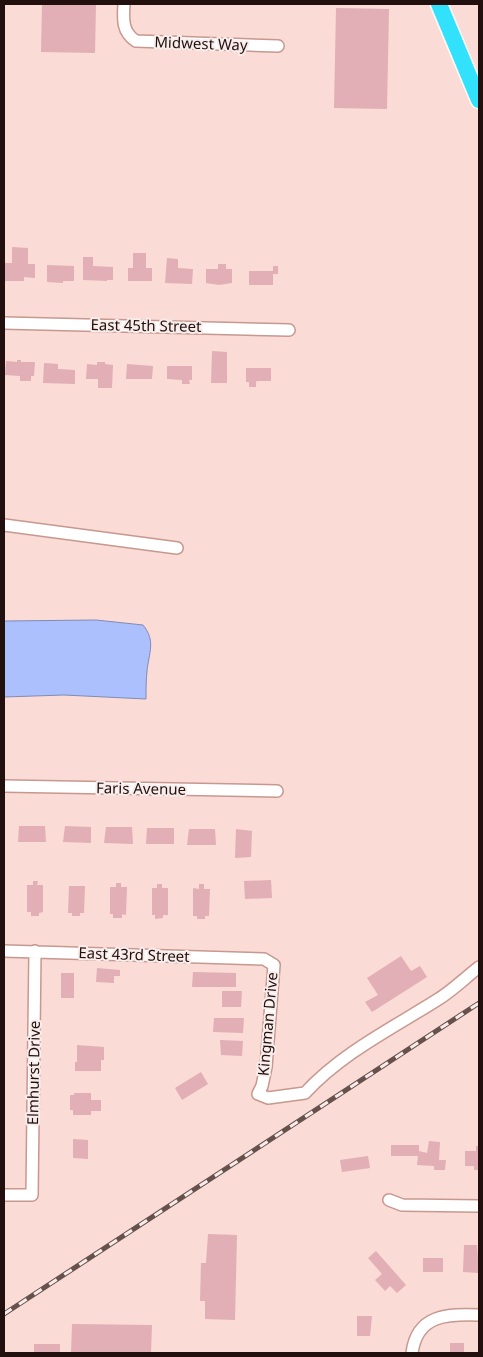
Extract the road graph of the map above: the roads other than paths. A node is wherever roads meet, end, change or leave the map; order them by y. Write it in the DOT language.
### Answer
graph roads {
  1 [pos="124,4"];
  2 [pos="439,4"];
  3 [pos="278,46"];
  4 [pos="479,100"];
  5 [pos="4,323"];
  6 [pos="289,330"];
  7 [pos="4,525"];
  8 [pos="176,548"];
  9 [pos="4,786"];
  10 [pos="277,791"];
  11 [pos="4,951"];
  12 [pos="35,952"];
  13 [pos="264,960"];
  14 [pos="479,967"];
  15 [pos="4,1195"];
  16 [pos="389,1200"];
  17 [pos="479,1206"];
  18 [pos="479,1315"];
  19 [pos="412,1353"];
  1 -- 3 [label="street, Midwest Way"];
  2 -- 4 [label="highway"];
  5 -- 6 [label="street, East 45th Street"];
  7 -- 8 [label="street"];
  9 -- 10 [label="street, Faris Avenue"];
  11 -- 12 [label="street, East 43rd Street"];
  12 -- 13 [label="street, East 43rd Street"];
  12 -- 15 [label="street, Elmhurst Drive"];
  13 -- 14 [label="street, Kingman Drive"];
  16 -- 17 [label="street"];
  18 -- 19 [label="street"];
}
